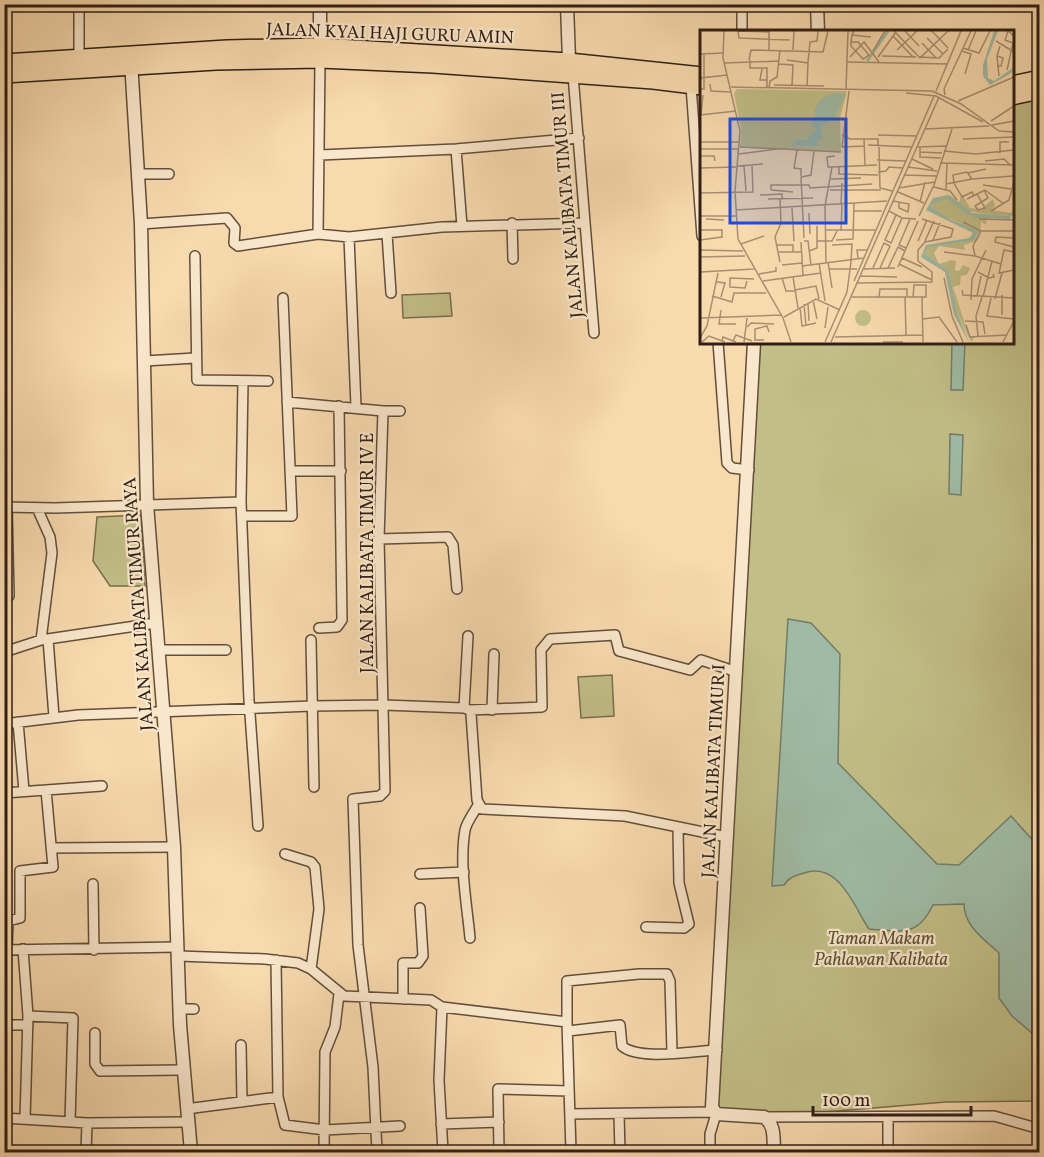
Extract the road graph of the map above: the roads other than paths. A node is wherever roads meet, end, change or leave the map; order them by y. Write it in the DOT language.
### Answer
graph roads {
  1 [pos="79,4"];
  2 [pos="320,4"];
  3 [pos="567,4"];
  4 [pos="742,4"];
  5 [pos="870,4"];
  6 [pos="817,5"];
  7 [pos="742,30"];
  8 [pos="818,30"];
  9 [pos="320,48"];
  10 [pos="79,52"];
  11 [pos="131,60"];
  12 [pos="4,62"];
  13 [pos="570,64"];
  14 [pos="4,75"];
  15 [pos="1040,78"];
  16 [pos="698,83"];
  17 [pos="1014,84"];
  18 [pos="1040,92"];
  19 [pos="1014,97"];
  20 [pos="579,138"];
  21 [pos="456,149"];
  22 [pos="320,155"];
  23 [pos="700,160"];
  24 [pos="138,174"];
  25 [pos="169,174"];
  26 [pos="512,223"];
  27 [pos="585,223"];
  28 [pos="141,224"];
  29 [pos="462,226"];
  30 [pos="318,234"];
  31 [pos="387,234"];
  32 [pos="349,237"];
  33 [pos="195,256"];
  34 [pos="513,259"];
  35 [pos="392,293"];
  36 [pos="283,298"];
  37 [pos="594,333"];
  38 [pos="718,344"];
  39 [pos="754,344"];
  40 [pos="195,358"];
  41 [pos="146,361"];
  42 [pos="243,381"];
  43 [pos="268,381"];
  44 [pos="287,402"];
  45 [pos="339,406"];
  46 [pos="356,406"];
  47 [pos="383,411"];
  48 [pos="400,411"];
  49 [pos="748,470"];
  50 [pos="290,471"];
  51 [pos="341,471"];
  52 [pos="242,502"];
  53 [pos="147,504"];
  54 [pos="6,507"];
  55 [pos="37,508"];
  56 [pos="242,516"];
  57 [pos="380,539"];
  58 [pos="457,589"];
  59 [pos="9,596"];
  60 [pos="156,622"];
  61 [pos="319,628"];
  62 [pos="468,636"];
  63 [pos="44,639"];
  64 [pos="311,640"];
  65 [pos="158,650"];
  66 [pos="225,650"];
  67 [pos="4,652"];
  68 [pos="494,654"];
  69 [pos="737,672"];
  70 [pos="384,705"];
  71 [pos="312,706"];
  72 [pos="467,709"];
  73 [pos="250,710"];
  74 [pos="492,710"];
  75 [pos="163,712"];
  76 [pos="54,717"];
  77 [pos="18,722"];
  78 [pos="4,724"];
  79 [pos="102,786"];
  80 [pos="314,787"];
  81 [pos="24,790"];
  82 [pos="46,790"];
  83 [pos="4,793"];
  84 [pos="478,806"];
  85 [pos="258,826"];
  86 [pos="678,828"];
  87 [pos="727,837"];
  88 [pos="174,847"];
  89 [pos="52,848"];
  90 [pos="285,854"];
  91 [pos="464,872"];
  92 [pos="420,874"];
  93 [pos="93,884"];
  94 [pos="420,908"];
  95 [pos="646,927"];
  96 [pos="470,938"];
  97 [pos="23,949"];
  98 [pos="6,950"];
  99 [pos="94,950"];
  100 [pos="177,952"];
  101 [pos="276,960"];
  102 [pos="311,969"];
  103 [pos="339,994"];
  104 [pos="364,998"];
  105 [pos="403,999"];
  106 [pos="442,1007"];
  107 [pos="179,1009"];
  108 [pos="194,1009"];
  109 [pos="28,1021"];
  110 [pos="4,1025"];
  111 [pos="568,1026"];
  112 [pos="95,1033"];
  113 [pos="241,1045"];
  114 [pos="717,1050"];
  115 [pos="672,1052"];
  116 [pos="182,1070"];
  117 [pos="569,1091"];
  118 [pos="278,1097"];
  119 [pos="242,1102"];
  120 [pos="186,1109"];
  121 [pos="715,1113"];
  122 [pos="570,1114"];
  123 [pos="619,1114"];
  124 [pos="764,1117"];
  125 [pos="4,1118"];
  126 [pos="888,1118"];
  127 [pos="25,1119"];
  128 [pos="70,1122"];
  129 [pos="187,1122"];
  130 [pos="499,1122"];
  131 [pos="87,1123"];
  132 [pos="441,1124"];
  133 [pos="376,1126"];
  134 [pos="400,1126"];
  135 [pos="1040,1129"];
  136 [pos="325,1130"];
  137 [pos="86,1152"];
  138 [pos="190,1152"];
  139 [pos="324,1152"];
  140 [pos="377,1152"];
  141 [pos="443,1152"];
  142 [pos="499,1152"];
  143 [pos="571,1152"];
  144 [pos="620,1152"];
  145 [pos="710,1152"];
  146 [pos="774,1152"];
  147 [pos="888,1152"];
  1 -- 10 [label="street"];
  2 -- 9 [label="street"];
  3 -- 13 [label="street"];
  4 -- 7 [label="street"];
  5 -- 6 [label="street"];
  6 -- 8 [label="street"];
  9 -- 11 [label="main road, JALAN KYAI HAJI GURU AMIN"];
  9 -- 13 [label="main road, JALAN KYAI HAJI GURU AMIN"];
  9 -- 22 [label="street"];
  10 -- 11 [label="main road, JALAN KYAI HAJI GURU AMIN"];
  10 -- 12 [label="main road, JALAN KYAI HAJI GURU AMIN"];
  11 -- 14 [label="main road, JALAN KYAI HAJI GURU AMIN"];
  11 -- 24 [label="street, JALAN KALIBATA TIMUR RAYA"];
  13 -- 16 [label="main road, JALAN KYAI HAJI GURU AMIN"];
  13 -- 20 [label="street, JALAN KALIBATA TIMUR III"];
  15 -- 17 [label="main road"];
  16 -- 23 [label="street"];
  18 -- 19 [label="main road"];
  20 -- 21 [label="street"];
  20 -- 27 [label="street, JALAN KALIBATA TIMUR III"];
  21 -- 22 [label="street"];
  21 -- 29 [label="street"];
  22 -- 30 [label="street"];
  24 -- 25 [label="street"];
  24 -- 28 [label="street, JALAN KALIBATA TIMUR RAYA"];
  26 -- 27 [label="street"];
  26 -- 29 [label="street"];
  26 -- 34 [label="street"];
  27 -- 37 [label="street, JALAN KALIBATA TIMUR III"];
  28 -- 30 [label="street"];
  28 -- 41 [label="street, JALAN KALIBATA TIMUR RAYA"];
  29 -- 31 [label="street"];
  30 -- 32 [label="street"];
  31 -- 32 [label="street"];
  31 -- 35 [label="street"];
  32 -- 46 [label="street"];
  33 -- 40 [label="street"];
  36 -- 44 [label="street"];
  38 -- 49 [label="street"];
  39 -- 49 [label="street, JALAN KALIBATA TIMUR I"];
  40 -- 41 [label="street"];
  40 -- 42 [label="street"];
  41 -- 53 [label="street, JALAN KALIBATA TIMUR RAYA"];
  42 -- 43 [label="street"];
  42 -- 52 [label="street"];
  44 -- 45 [label="street, JALAN KALIBATA TIMUR IV E"];
  44 -- 50 [label="street"];
  45 -- 46 [label="street, JALAN KALIBATA TIMUR IV E"];
  45 -- 51 [label="street"];
  46 -- 47 [label="street, JALAN KALIBATA TIMUR IV E"];
  47 -- 48 [label="street"];
  47 -- 57 [label="street, JALAN KALIBATA TIMUR IV E"];
  49 -- 69 [label="street, JALAN KALIBATA TIMUR I"];
  50 -- 51 [label="street"];
  50 -- 56 [label="street"];
  51 -- 61 [label="street"];
  52 -- 53 [label="street"];
  52 -- 56 [label="street"];
  53 -- 55 [label="street"];
  53 -- 60 [label="street, JALAN KALIBATA TIMUR RAYA"];
  54 -- 55 [label="street"];
  54 -- 59 [label="street"];
  55 -- 63 [label="street"];
  56 -- 73 [label="street"];
  57 -- 58 [label="street"];
  57 -- 70 [label="street, JALAN KALIBATA TIMUR IV E"];
  60 -- 63 [label="street"];
  60 -- 65 [label="street, JALAN KALIBATA TIMUR RAYA"];
  62 -- 72 [label="street"];
  63 -- 67 [label="street"];
  63 -- 76 [label="street"];
  64 -- 71 [label="street"];
  65 -- 66 [label="street"];
  65 -- 75 [label="street, JALAN KALIBATA TIMUR RAYA"];
  68 -- 74 [label="street"];
  69 -- 74 [label="street"];
  69 -- 87 [label="street, JALAN KALIBATA TIMUR I"];
  70 -- 71 [label="street"];
  70 -- 72 [label="street"];
  70 -- 104 [label="street, JALAN KALIBATA TIMUR IV E"];
  71 -- 73 [label="street"];
  71 -- 80 [label="street"];
  72 -- 74 [label="street"];
  72 -- 84 [label="street"];
  73 -- 75 [label="street"];
  73 -- 85 [label="street"];
  75 -- 76 [label="street"];
  75 -- 88 [label="street, JALAN KALIBATA TIMUR RAYA"];
  76 -- 77 [label="street"];
  77 -- 78 [label="street"];
  77 -- 81 [label="street"];
  79 -- 82 [label="street"];
  81 -- 82 [label="street"];
  81 -- 83 [label="street"];
  82 -- 89 [label="street"];
  84 -- 86 [label="street"];
  84 -- 91 [label="street"];
  86 -- 87 [label="street"];
  86 -- 95 [label="street"];
  87 -- 114 [label="street, JALAN KALIBATA TIMUR I"];
  88 -- 89 [label="street"];
  88 -- 100 [label="street, JALAN KALIBATA TIMUR RAYA"];
  89 -- 98 [label="street"];
  90 -- 102 [label="street"];
  91 -- 92 [label="street"];
  91 -- 96 [label="street"];
  93 -- 99 [label="street"];
  94 -- 105 [label="street"];
  97 -- 98 [label="street"];
  97 -- 99 [label="street"];
  97 -- 109 [label="street"];
  99 -- 100 [label="street"];
  100 -- 101 [label="street"];
  100 -- 107 [label="street, JALAN KALIBATA TIMUR RAYA"];
  101 -- 102 [label="street"];
  101 -- 118 [label="street"];
  102 -- 103 [label="street"];
  103 -- 104 [label="street"];
  103 -- 136 [label="street"];
  104 -- 105 [label="street"];
  104 -- 133 [label="street"];
  105 -- 106 [label="street"];
  106 -- 111 [label="street"];
  106 -- 132 [label="street"];
  107 -- 108 [label="street"];
  107 -- 116 [label="street, JALAN KALIBATA TIMUR RAYA"];
  109 -- 110 [label="street"];
  109 -- 127 [label="street"];
  109 -- 128 [label="street"];
  111 -- 115 [label="street"];
  111 -- 115 [label="street"];
  111 -- 117 [label="street"];
  112 -- 116 [label="street"];
  113 -- 119 [label="street"];
  114 -- 115 [label="street"];
  114 -- 121 [label="street, JALAN KALIBATA TIMUR I"];
  116 -- 120 [label="street, JALAN KALIBATA TIMUR RAYA"];
  117 -- 122 [label="street"];
  117 -- 130 [label="street"];
  118 -- 119 [label="street"];
  118 -- 136 [label="street"];
  119 -- 120 [label="street"];
  120 -- 129 [label="street, JALAN KALIBATA TIMUR RAYA"];
  121 -- 123 [label="street"];
  121 -- 124 [label="street"];
  121 -- 145 [label="street"];
  122 -- 123 [label="street"];
  122 -- 143 [label="street"];
  123 -- 144 [label="street"];
  124 -- 126 [label="street"];
  124 -- 146 [label="street"];
  125 -- 127 [label="street"];
  126 -- 135 [label="street"];
  126 -- 147 [label="street"];
  127 -- 128 [label="street"];
  128 -- 131 [label="street"];
  129 -- 131 [label="street"];
  129 -- 138 [label="street, JALAN KALIBATA TIMUR RAYA"];
  130 -- 132 [label="street"];
  130 -- 142 [label="street"];
  131 -- 137 [label="street"];
  132 -- 141 [label="street"];
  133 -- 134 [label="street"];
  133 -- 136 [label="street"];
  133 -- 140 [label="street"];
  136 -- 139 [label="street"];
}
